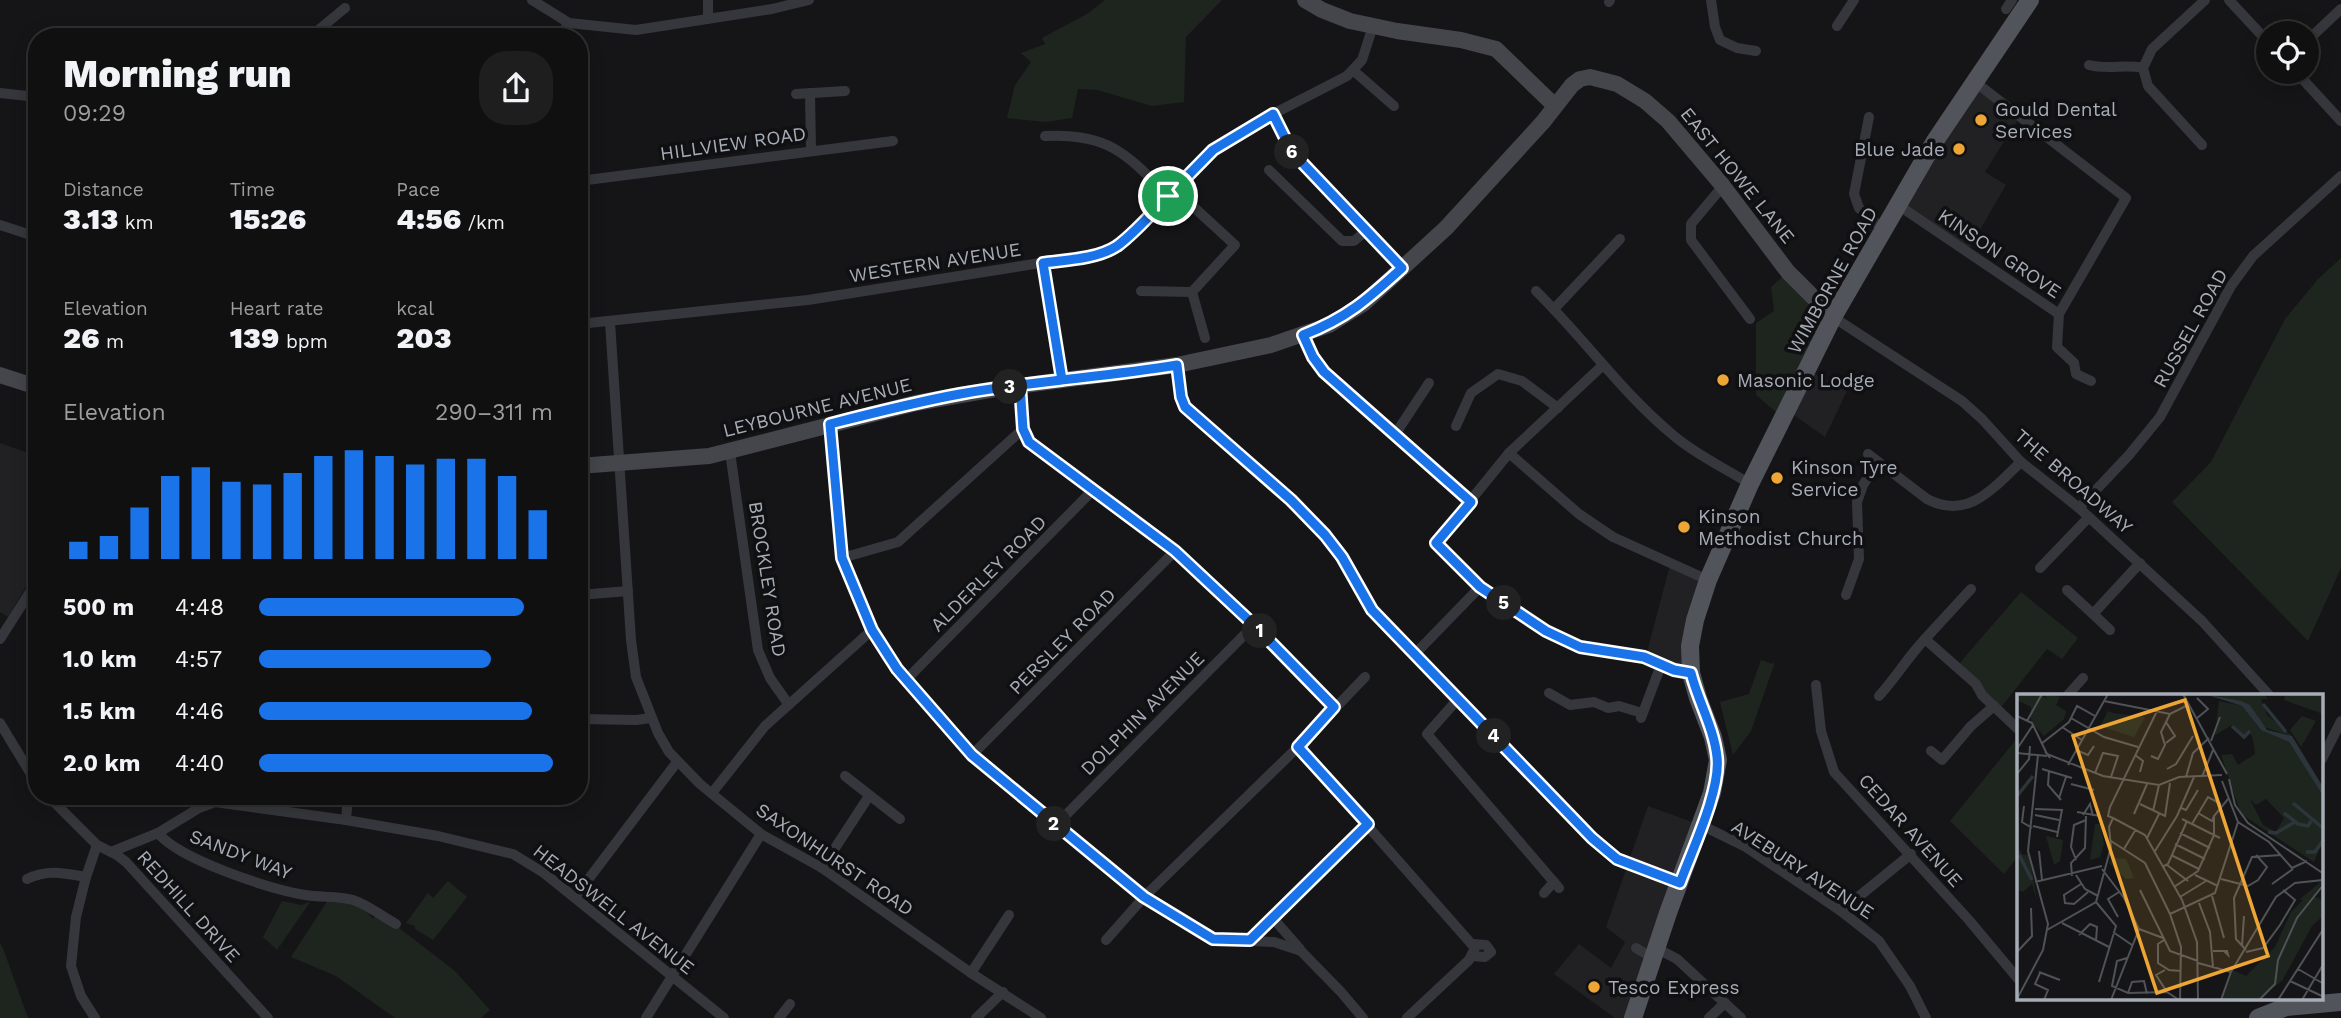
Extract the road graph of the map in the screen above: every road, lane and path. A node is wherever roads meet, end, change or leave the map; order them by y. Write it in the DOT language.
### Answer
graph roads {
  1 [pos="531,0"];
  2 [pos="708,0"];
  3 [pos="809,0"];
  4 [pos="1305,0"];
  5 [pos="1711,0"];
  6 [pos="1854,0"];
  7 [pos="2030,0"];
  8 [pos="2205,0"];
  9 [pos="2229,0"];
  10 [pos="345,8"];
  11 [pos="2341,9"];
  12 [pos="708,19"];
  13 [pos="569,23"];
  14 [pos="1373,26"];
  15 [pos="1837,26"];
  16 [pos="321,28"];
  17 [pos="565,28"];
  18 [pos="2256,29"];
  19 [pos="2319,30"];
  20 [pos="1756,51"];
  21 [pos="2090,65"];
  22 [pos="2143,68"];
  23 [pos="1354,71"];
  24 [pos="1975,82"];
  25 [pos="2307,84"];
  26 [pos="845,90"];
  27 [pos="0,93"];
  28 [pos="810,93"];
  29 [pos="796,94"];
  30 [pos="28,96"];
  31 [pos="1394,106"];
  32 [pos="1555,106"];
  33 [pos="1273,114"];
  34 [pos="1869,117"];
  35 [pos="2341,121"];
  36 [pos="1045,136"];
  37 [pos="892,141"];
  38 [pos="2202,145"];
  39 [pos="811,150"];
  40 [pos="1269,170"];
  41 [pos="2341,176"];
  42 [pos="588,180"];
  43 [pos="1723,186"];
  44 [pos="1171,192"];
  45 [pos="1898,205"];
  46 [pos="0,225"];
  47 [pos="1884,229"];
  48 [pos="1366,230"];
  49 [pos="28,234"];
  50 [pos="1612,242"];
  51 [pos="1043,263"];
  52 [pos="1402,268"];
  53 [pos="1141,291"];
  54 [pos="1536,291"];
  55 [pos="1192,292"];
  56 [pos="1546,306"];
  57 [pos="2059,314"];
  58 [pos="1833,317"];
  59 [pos="1750,319"];
  60 [pos="610,322"];
  61 [pos="588,323"];
  62 [pos="1303,335"];
  63 [pos="1205,338"];
  64 [pos="1177,365"];
  65 [pos="1602,366"];
  66 [pos="0,375"];
  67 [pos="1062,380"];
  68 [pos="2091,381"];
  69 [pos="1429,383"];
  70 [pos="28,384"];
  71 [pos="1020,385"];
  72 [pos="1558,408"];
  73 [pos="830,424"];
  74 [pos="1456,426"];
  75 [pos="1023,429"];
  76 [pos="1394,436"];
  77 [pos="730,452"];
  78 [pos="1509,453"];
  79 [pos="1868,454"];
  80 [pos="2021,462"];
  81 [pos="1877,463"];
  82 [pos="619,464"];
  83 [pos="588,466"];
  84 [pos="1751,484"];
  85 [pos="1093,490"];
  86 [pos="1471,502"];
  87 [pos="2079,508"];
  88 [pos="2089,517"];
  89 [pos="1175,551"];
  90 [pos="842,558"];
  91 [pos="2140,563"];
  92 [pos="2040,568"];
  93 [pos="1708,580"];
  94 [pos="1480,587"];
  95 [pos="1971,589"];
  96 [pos="2067,590"];
  97 [pos="628,591"];
  98 [pos="588,594"];
  99 [pos="28,595"];
  100 [pos="1846,595"];
  101 [pos="2093,614"];
  102 [pos="1254,625"];
  103 [pos="872,630"];
  104 [pos="2110,630"];
  105 [pos="0,639"];
  106 [pos="1925,639"];
  107 [pos="1414,655"];
  108 [pos="1661,665"];
  109 [pos="1691,673"];
  110 [pos="1365,677"];
  111 [pos="2082,678"];
  112 [pos="906,680"];
  113 [pos="1816,685"];
  114 [pos="1549,693"];
  115 [pos="2069,694"];
  116 [pos="2268,694"];
  117 [pos="1880,696"];
  118 [pos="1458,699"];
  119 [pos="789,705"];
  120 [pos="1994,706"];
  121 [pos="1334,707"];
  122 [pos="651,718"];
  123 [pos="588,719"];
  124 [pos="2341,721"];
  125 [pos="0,723"];
  126 [pos="2017,728"];
  127 [pos="2338,738"];
  128 [pos="1298,747"];
  129 [pos="1931,751"];
  130 [pos="2324,754"];
  131 [pos="972,755"];
  132 [pos="677,762"];
  133 [pos="28,769"];
  134 [pos="845,776"];
  135 [pos="712,793"];
  136 [pos="870,796"];
  137 [pos="57,805"];
  138 [pos="207,805"];
  139 [pos="237,805"];
  140 [pos="347,805"];
  141 [pos="900,819"];
  142 [pos="346,820"];
  143 [pos="1368,824"];
  144 [pos="1701,825"];
  145 [pos="1055,826"];
  146 [pos="158,833"];
  147 [pos="761,834"];
  148 [pos="97,845"];
  149 [pos="111,852"];
  150 [pos="1911,854"];
  151 [pos="822,868"];
  152 [pos="86,877"];
  153 [pos="27,879"];
  154 [pos="1680,883"];
  155 [pos="1544,893"];
  156 [pos="575,897"];
  157 [pos="1144,897"];
  158 [pos="1841,911"];
  159 [pos="1009,915"];
  160 [pos="1272,917"];
  161 [pos="396,924"];
  162 [pos="1106,940"];
  163 [pos="1250,940"];
  164 [pos="1473,944"];
  165 [pos="1636,948"];
  166 [pos="1301,951"];
  167 [pos="1655,953"];
  168 [pos="1472,956"];
  169 [pos="971,973"];
  170 [pos="672,977"];
  171 [pos="2017,978"];
  172 [pos="1003,992"];
  173 [pos="2341,1002"];
  174 [pos="1725,1003"];
  175 [pos="2285,1003"];
  176 [pos="790,1004"];
  177 [pos="95,1018"];
  178 [pos="268,1018"];
  179 [pos="646,1018"];
  180 [pos="724,1018"];
  181 [pos="779,1018"];
  182 [pos="976,1018"];
  183 [pos="1041,1018"];
  184 [pos="1363,1018"];
  185 [pos="1407,1018"];
  186 [pos="1633,1018"];
  187 [pos="1709,1018"];
  188 [pos="1741,1018"];
  189 [pos="1926,1018"];
  190 [pos="2258,1018"];
  1 -- 13 [label="street"];
  2 -- 12 [label="street"];
  3 -- 12 [label="street"];
  4 -- 14 [label="street"];
  5 -- 20 [label="street"];
  6 -- 15 [label="street"];
  7 -- 24 [label="main road, WIMBORNE ROAD"];
  8 -- 22 [label="street"];
  9 -- 18 [label="street"];
  10 -- 16 [label="street"];
  11 -- 19 [label="street"];
  12 -- 13 [label="street"];
  13 -- 17 [label="street"];
  14 -- 23 [label="street"];
  14 -- 32 [label="street"];
  21 -- 22 [label="street"];
  22 -- 38 [label="street"];
  23 -- 31 [label="street"];
  23 -- 33 [label="street, WESTERN AVENUE"];
  24 -- 45 [label="main road, WIMBORNE ROAD"];
  24 -- 57 [label="street, KINSON GROVE"];
  25 -- 35 [label="street"];
  26 -- 28 [label="street"];
  27 -- 30 [label="street"];
  28 -- 29 [label="street"];
  28 -- 39 [label="street"];
  32 -- 43 [label="street, EAST HOWE LANE"];
  32 -- 52 [label="street, LEYBOURNE AVENUE"];
  33 -- 44 [label="street, WESTERN AVENUE"];
  33 -- 48 [label="street"];
  34 -- 47 [label="street"];
  36 -- 44 [label="street"];
  37 -- 39 [label="street, HILLVIEW ROAD"];
  39 -- 42 [label="street, HILLVIEW ROAD"];
  40 -- 48 [label="street"];
  41 -- 87 [label="street, RUSSEL ROAD"];
  43 -- 58 [label="street, EAST HOWE LANE"];
  43 -- 59 [label="street"];
  44 -- 51 [label="street, WESTERN AVENUE"];
  44 -- 55 [label="street"];
  45 -- 47 [label="main road, WIMBORNE ROAD"];
  45 -- 57 [label="street, KINSON GROVE"];
  46 -- 49 [label="street"];
  47 -- 58 [label="main road, WIMBORNE ROAD"];
  48 -- 52 [label="street"];
  50 -- 56 [label="street"];
  51 -- 60 [label="street, WESTERN AVENUE"];
  51 -- 67 [label="street"];
  52 -- 62 [label="street, LEYBOURNE AVENUE"];
  53 -- 55 [label="street"];
  54 -- 56 [label="street"];
  55 -- 63 [label="street"];
  56 -- 65 [label="street"];
  57 -- 68 [label="street"];
  58 -- 80 [label="street, THE BROADWAY"];
  58 -- 84 [label="main road, WIMBORNE ROAD"];
  60 -- 61 [label="street, WESTERN AVENUE"];
  60 -- 82 [label="street, SAXONHURST ROAD"];
  62 -- 64 [label="street, LEYBOURNE AVENUE"];
  62 -- 76 [label="street"];
  64 -- 67 [label="street, LEYBOURNE AVENUE"];
  64 -- 107 [label="street"];
  65 -- 72 [label="street"];
  65 -- 84 [label="street"];
  66 -- 70 [label="street"];
  67 -- 71 [label="street, LEYBOURNE AVENUE"];
  69 -- 76 [label="street"];
  71 -- 73 [label="street, LEYBOURNE AVENUE"];
  71 -- 75 [label="street"];
  72 -- 74 [label="street"];
  72 -- 78 [label="street"];
  73 -- 77 [label="street, LEYBOURNE AVENUE"];
  73 -- 90 [label="street"];
  75 -- 85 [label="street"];
  75 -- 90 [label="street"];
  76 -- 86 [label="street"];
  77 -- 82 [label="street, LEYBOURNE AVENUE"];
  77 -- 119 [label="street, BROCKLEY ROAD"];
  78 -- 86 [label="street"];
  78 -- 93 [label="street"];
  79 -- 81 [label="street"];
  80 -- 81 [label="street"];
  80 -- 87 [label="street, THE BROADWAY"];
  81 -- 100 [label="street"];
  82 -- 83 [label="street, LEYBOURNE AVENUE"];
  82 -- 97 [label="street, SAXONHURST ROAD"];
  84 -- 93 [label="main road, WIMBORNE ROAD"];
  85 -- 89 [label="street"];
  85 -- 112 [label="street, ALDERLEY ROAD"];
  86 -- 94 [label="street"];
  87 -- 88 [label="street, THE BROADWAY"];
  88 -- 91 [label="street, THE BROADWAY"];
  88 -- 92 [label="street"];
  89 -- 102 [label="street"];
  89 -- 131 [label="street, PERSLEY ROAD"];
  90 -- 103 [label="street"];
  91 -- 101 [label="street"];
  91 -- 116 [label="street, THE BROADWAY"];
  93 -- 109 [label="main road, WIMBORNE ROAD"];
  94 -- 107 [label="street"];
  94 -- 108 [label="street"];
  95 -- 106 [label="street"];
  96 -- 101 [label="street"];
  97 -- 98 [label="street"];
  97 -- 122 [label="street, SAXONHURST ROAD"];
  99 -- 105 [label="street"];
  101 -- 104 [label="street"];
  102 -- 121 [label="street"];
  102 -- 145 [label="street, DOLPHIN AVENUE"];
  103 -- 112 [label="street"];
  103 -- 119 [label="street"];
  106 -- 117 [label="street"];
  106 -- 120 [label="street"];
  107 -- 118 [label="street"];
  108 -- 109 [label="street"];
  108 -- 114 [label="street"];
  109 -- 144 [label="main road, WIMBORNE ROAD"];
  110 -- 121 [label="street"];
  111 -- 115 [label="street"];
  112 -- 131 [label="street"];
  113 -- 150 [label="street, CEDAR AVENUE"];
  118 -- 154 [label="street"];
  118 -- 155 [label="street"];
  119 -- 135 [label="street"];
  120 -- 126 [label="street"];
  120 -- 129 [label="street"];
  121 -- 128 [label="street"];
  122 -- 123 [label="street"];
  122 -- 132 [label="street, SAXONHURST ROAD"];
  124 -- 127 [label="street"];
  125 -- 133 [label="street"];
  127 -- 130 [label="street"];
  128 -- 143 [label="street"];
  128 -- 157 [label="street"];
  131 -- 145 [label="street"];
  132 -- 135 [label="street, SAXONHURST ROAD"];
  132 -- 156 [label="street"];
  134 -- 136 [label="street"];
  135 -- 147 [label="street, SAXONHURST ROAD"];
  136 -- 141 [label="street"];
  136 -- 151 [label="street"];
  137 -- 148 [label="street, REDHILL DRIVE"];
  138 -- 146 [label="street, HEADSWELL AVENUE"];
  139 -- 142 [label="street, HEADSWELL AVENUE"];
  140 -- 142 [label="street"];
  142 -- 156 [label="street, HEADSWELL AVENUE"];
  143 -- 160 [label="street"];
  143 -- 164 [label="street"];
  144 -- 154 [label="main road, WIMBORNE ROAD"];
  144 -- 158 [label="street, AVEBURY AVENUE"];
  145 -- 157 [label="street"];
  146 -- 149 [label="street, HEADSWELL AVENUE"];
  146 -- 161 [label="street, SANDY WAY"];
  147 -- 151 [label="street, SAXONHURST ROAD"];
  147 -- 170 [label="street"];
  148 -- 149 [label="street, REDHILL DRIVE"];
  148 -- 152 [label="street"];
  149 -- 178 [label="street, REDHILL DRIVE"];
  150 -- 158 [label="street"];
  150 -- 171 [label="street, CEDAR AVENUE"];
  151 -- 169 [label="street, SAXONHURST ROAD"];
  152 -- 153 [label="street"];
  152 -- 177 [label="street"];
  154 -- 167 [label="main road, WIMBORNE ROAD"];
  156 -- 170 [label="street, HEADSWELL AVENUE"];
  157 -- 162 [label="street"];
  157 -- 163 [label="street"];
  158 -- 189 [label="street, AVEBURY AVENUE"];
  159 -- 169 [label="street"];
  160 -- 163 [label="street"];
  160 -- 166 [label="street"];
  163 -- 166 [label="street"];
  164 -- 168 [label="street"];
  164 -- 168 [label="street"];
  165 -- 167 [label="street"];
  166 -- 184 [label="street"];
  167 -- 174 [label="street"];
  167 -- 186 [label="main road, WIMBORNE ROAD"];
  168 -- 185 [label="street"];
  169 -- 172 [label="street, SAXONHURST ROAD"];
  170 -- 179 [label="street"];
  170 -- 180 [label="street, HEADSWELL AVENUE"];
  172 -- 182 [label="street"];
  172 -- 183 [label="street, SAXONHURST ROAD"];
  173 -- 175 [label="main road"];
  174 -- 187 [label="street"];
  174 -- 188 [label="street"];
  175 -- 190 [label="main road"];
  176 -- 181 [label="street"];
}
